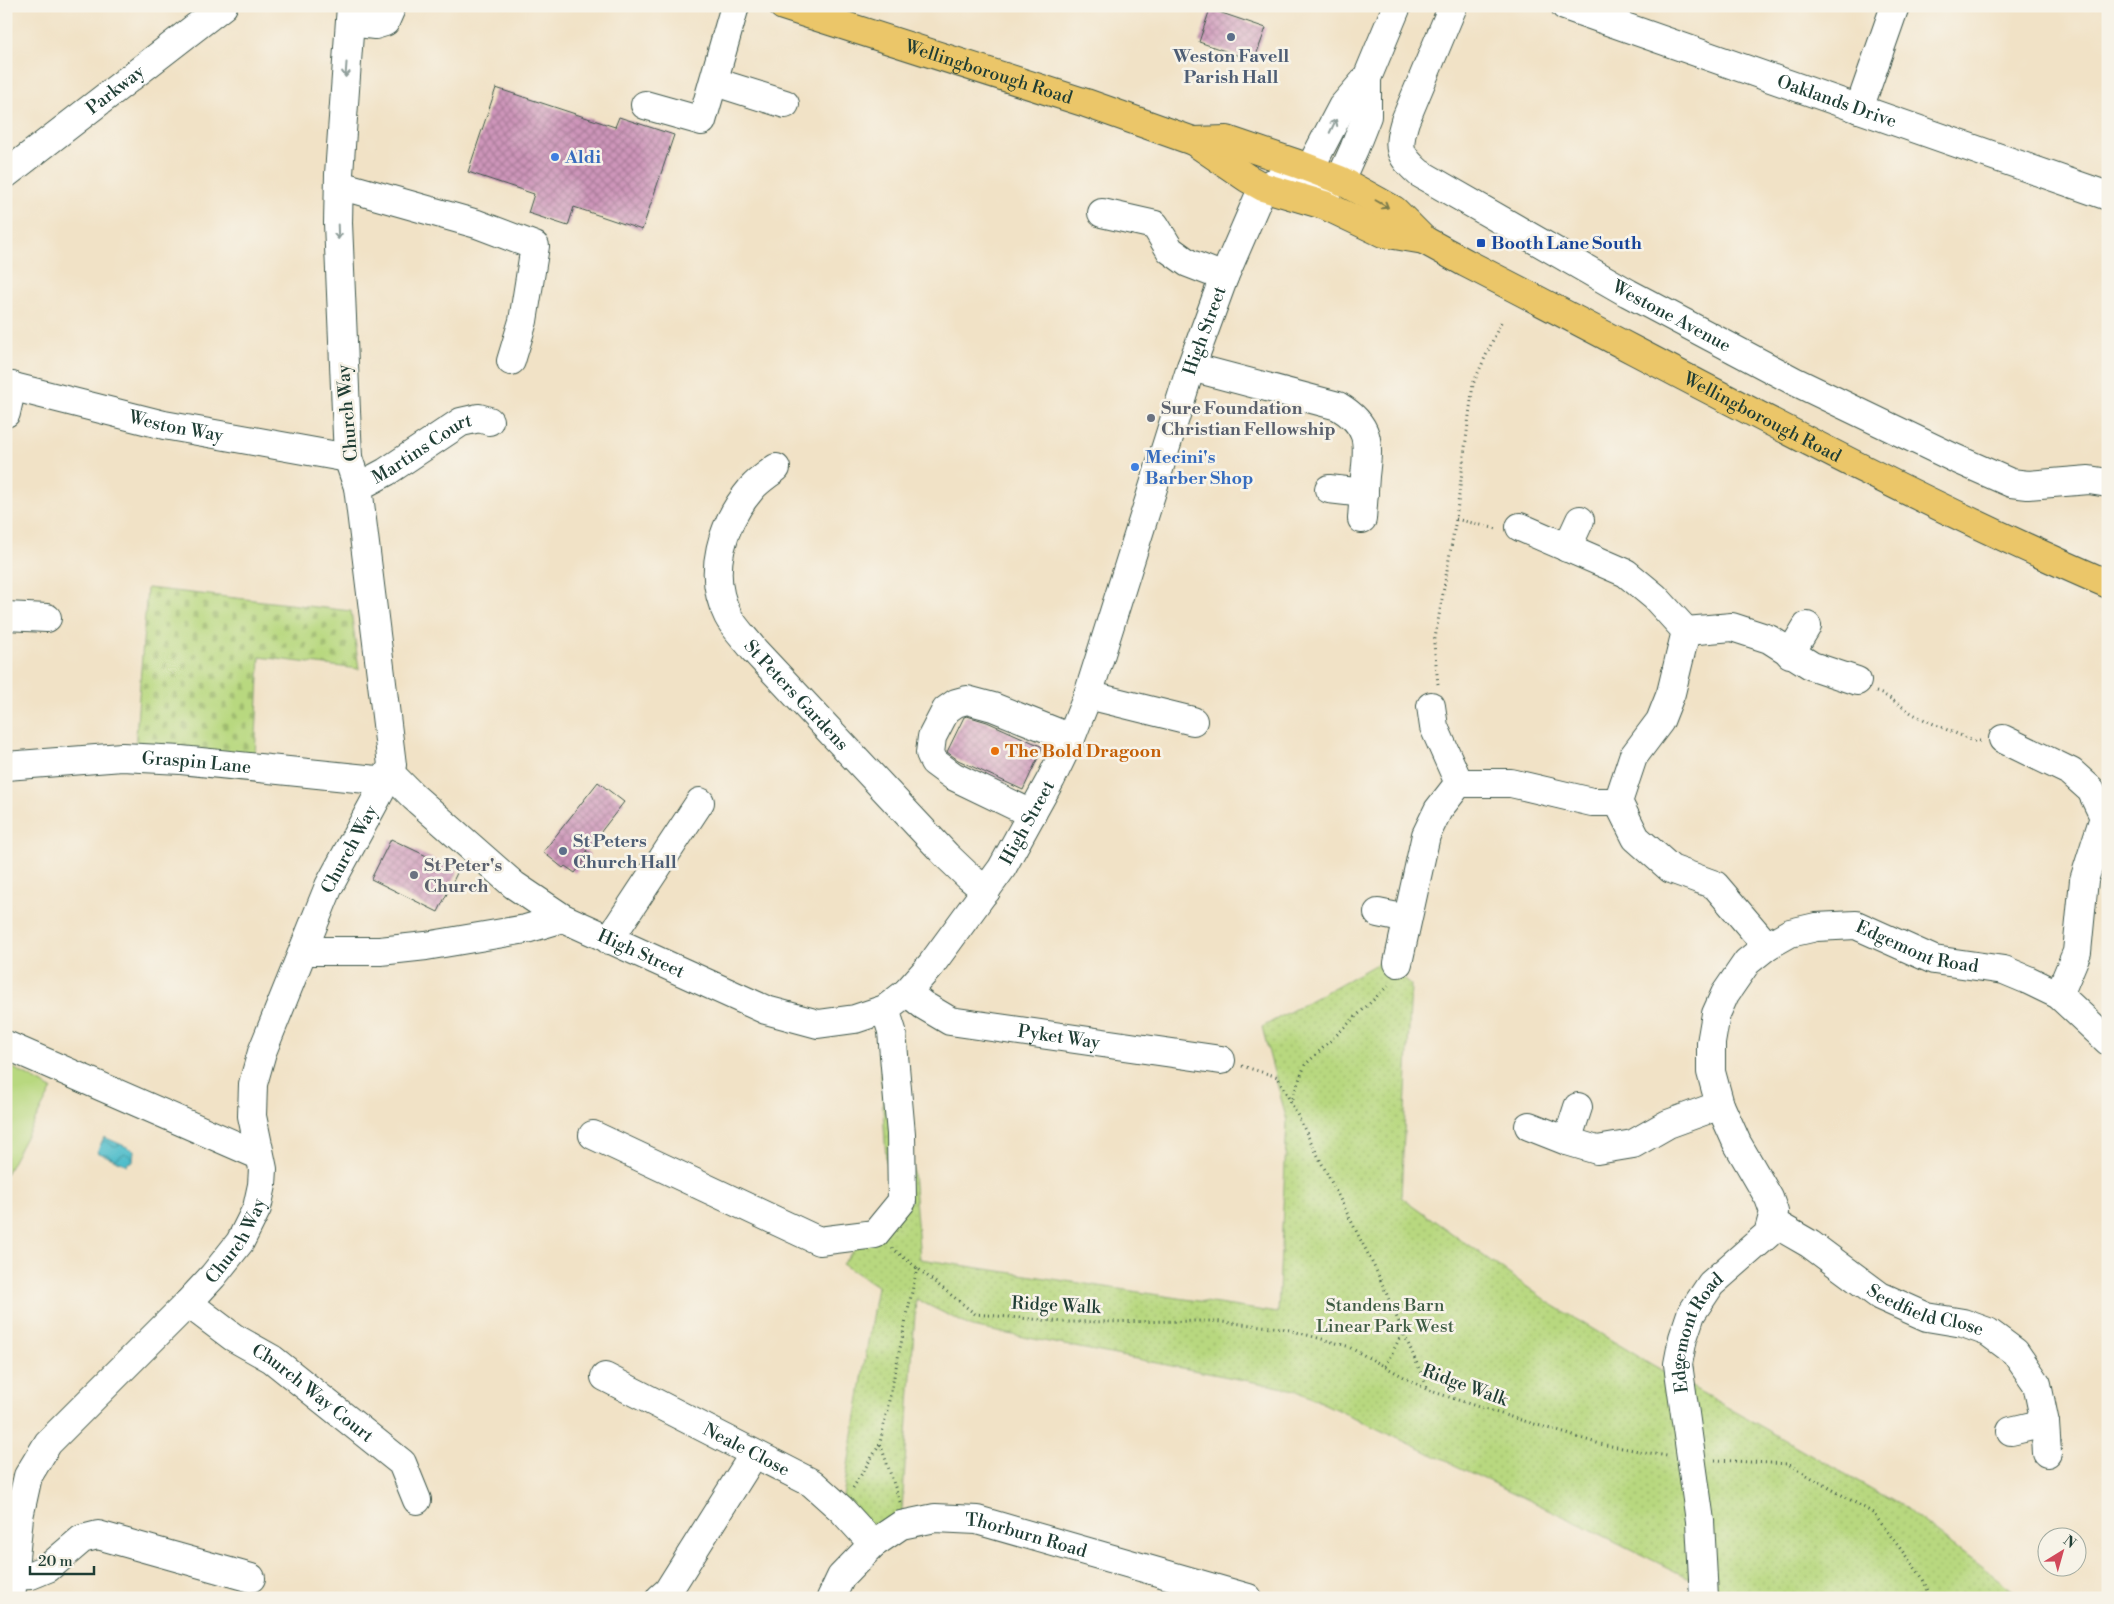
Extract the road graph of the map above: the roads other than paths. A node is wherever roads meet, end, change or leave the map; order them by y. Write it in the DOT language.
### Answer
graph roads {
  1 [pos="223,6"];
  2 [pos="392,6"];
  3 [pos="735,6"];
  4 [pos="1397,6"];
  5 [pos="1453,6"];
  6 [pos="1565,6"];
  7 [pos="1895,6"];
  8 [pos="797,8"];
  9 [pos="350,14"];
  10 [pos="1367,78"];
  11 [pos="715,82"];
  12 [pos="785,104"];
  13 [pos="645,105"];
  14 [pos="1859,109"];
  15 [pos="1193,141"];
  16 [pos="1310,168"];
  17 [pos="6,174"];
  18 [pos="1340,180"];
  19 [pos="339,185"];
  20 [pos="1264,187"];
  21 [pos="2108,196"];
  22 [pos="1310,200"];
  23 [pos="1102,212"];
  24 [pos="1424,240"];
  25 [pos="1224,277"];
  26 [pos="511,361"];
  27 [pos="1191,367"];
  28 [pos="9,386"];
  29 [pos="6,413"];
  30 [pos="489,421"];
  31 [pos="348,458"];
  32 [pos="776,468"];
  33 [pos="2108,483"];
  34 [pos="358,487"];
  35 [pos="1329,489"];
  36 [pos="1580,520"];
  37 [pos="1520,526"];
  38 [pos="1567,548"];
  39 [pos="2108,584"];
  40 [pos="6,616"];
  41 [pos="47,618"];
  42 [pos="1807,626"];
  43 [pos="1686,631"];
  44 [pos="1790,654"];
  45 [pos="1857,681"];
  46 [pos="1088,695"];
  47 [pos="1431,706"];
  48 [pos="1193,721"];
  49 [pos="1071,738"];
  50 [pos="2002,739"];
  51 [pos="6,766"];
  52 [pos="388,777"];
  53 [pos="1459,783"];
  54 [pos="700,802"];
  55 [pos="1618,802"];
  56 [pos="1032,814"];
  57 [pos="2106,817"];
  58 [pos="986,891"];
  59 [pos="1378,913"];
  60 [pos="563,918"];
  61 [pos="1407,919"];
  62 [pos="609,940"];
  63 [pos="1767,946"];
  64 [pos="303,951"];
  65 [pos="1398,962"];
  66 [pos="907,992"];
  67 [pos="2059,995"];
  68 [pos="884,1009"];
  69 [pos="2108,1041"];
  70 [pos="6,1045"];
  71 [pos="1221,1060"];
  72 [pos="1720,1105"];
  73 [pos="1578,1107"];
  74 [pos="1529,1126"];
  75 [pos="593,1136"];
  76 [pos="1567,1141"];
  77 [pos="258,1155"];
  78 [pos="1772,1222"];
  79 [pos="188,1303"];
  80 [pos="605,1377"];
  81 [pos="2045,1423"];
  82 [pos="2011,1431"];
  83 [pos="754,1454"];
  84 [pos="2047,1454"];
  85 [pos="15,1490"];
  86 [pos="417,1500"];
  87 [pos="873,1544"];
  88 [pos="251,1578"];
  89 [pos="12,1587"];
  90 [pos="660,1598"];
  91 [pos="832,1598"];
  92 [pos="1248,1598"];
  93 [pos="1704,1598"];
  1 -- 17 [label="street, Parkway"];
  2 -- 9 [label="street"];
  3 -- 11 [label="street"];
  4 -- 10 [label="street"];
  5 -- 33 [label="street, Westone Avenue"];
  6 -- 14 [label="street, Oaklands Drive"];
  7 -- 14 [label="street"];
  8 -- 15 [label="main road, Wellingborough Road"];
  9 -- 19 [label="street, Church Way, one-way"];
  16 -- 10 [label="street, one-way"];
  10 -- 18 [label="street"];
  11 -- 12 [label="street"];
  11 -- 13 [label="street"];
  14 -- 21 [label="street, Oaklands Drive"];
  15 -- 16 [label="main road, Wellingborough Road"];
  15 -- 20 [label="main road, Wellingborough Road"];
  16 -- 18 [label="main road, Wellingborough Road"];
  16 -- 20 [label="street"];
  16 -- 22 [label="street"];
  18 -- 22 [label="street"];
  18 -- 24 [label="main road, Wellingborough Road, one-way"];
  19 -- 26 [label="street"];
  19 -- 31 [label="street, Church Way, one-way"];
  20 -- 22 [label="main road, Wellingborough Road"];
  20 -- 25 [label="street, High Street"];
  22 -- 24 [label="main road, Wellingborough Road"];
  23 -- 25 [label="street"];
  24 -- 39 [label="main road, Wellingborough Road"];
  25 -- 27 [label="street, High Street"];
  27 -- 35 [label="street"];
  27 -- 46 [label="street, High Street"];
  28 -- 29 [label="street"];
  28 -- 31 [label="street, Weston Way"];
  30 -- 34 [label="street, Martins Court"];
  31 -- 34 [label="street, Church Way"];
  32 -- 58 [label="street, St Peters Gardens"];
  34 -- 52 [label="street, Church Way"];
  36 -- 38 [label="street"];
  37 -- 38 [label="street"];
  38 -- 43 [label="street"];
  40 -- 41 [label="street"];
  42 -- 44 [label="street"];
  43 -- 44 [label="street"];
  43 -- 55 [label="street"];
  44 -- 45 [label="street"];
  46 -- 48 [label="street"];
  46 -- 49 [label="street, High Street"];
  47 -- 53 [label="street"];
  49 -- 56 [label="street, High Street"];
  49 -- 56 [label="street"];
  50 -- 57 [label="street"];
  51 -- 52 [label="street, Graspin Lane"];
  52 -- 60 [label="street, High Street"];
  52 -- 64 [label="street, Church Way"];
  53 -- 55 [label="street"];
  53 -- 61 [label="street"];
  54 -- 62 [label="street"];
  55 -- 63 [label="street"];
  56 -- 58 [label="street, High Street"];
  57 -- 67 [label="street"];
  58 -- 66 [label="street, High Street"];
  59 -- 61 [label="street"];
  60 -- 62 [label="street, High Street"];
  60 -- 64 [label="street"];
  61 -- 65 [label="street"];
  62 -- 68 [label="street, High Street"];
  63 -- 67 [label="street, Edgemont Road"];
  63 -- 72 [label="street, Edgemont Road"];
  64 -- 77 [label="street, Church Way"];
  66 -- 68 [label="street, High Street"];
  66 -- 71 [label="street, Pyket Way"];
  67 -- 69 [label="street, Edgemont Road"];
  68 -- 75 [label="street"];
  70 -- 77 [label="street"];
  72 -- 76 [label="street"];
  72 -- 78 [label="street, Edgemont Road"];
  73 -- 76 [label="street"];
  74 -- 76 [label="street"];
  77 -- 79 [label="street, Church Way"];
  78 -- 81 [label="street, Seedfield Close"];
  78 -- 93 [label="street, Edgemont Road"];
  79 -- 85 [label="street, Church Way"];
  79 -- 86 [label="street, Church Way Court"];
  80 -- 83 [label="street, Neale Close"];
  81 -- 82 [label="street"];
  81 -- 84 [label="street, Seedfield Close"];
  83 -- 87 [label="street, Neale Close"];
  83 -- 90 [label="street"];
  85 -- 89 [label="street, Church Way"];
  87 -- 91 [label="street, Thorburn Road"];
  87 -- 92 [label="street, Thorburn Road"];
  88 -- 89 [label="street"];
}
